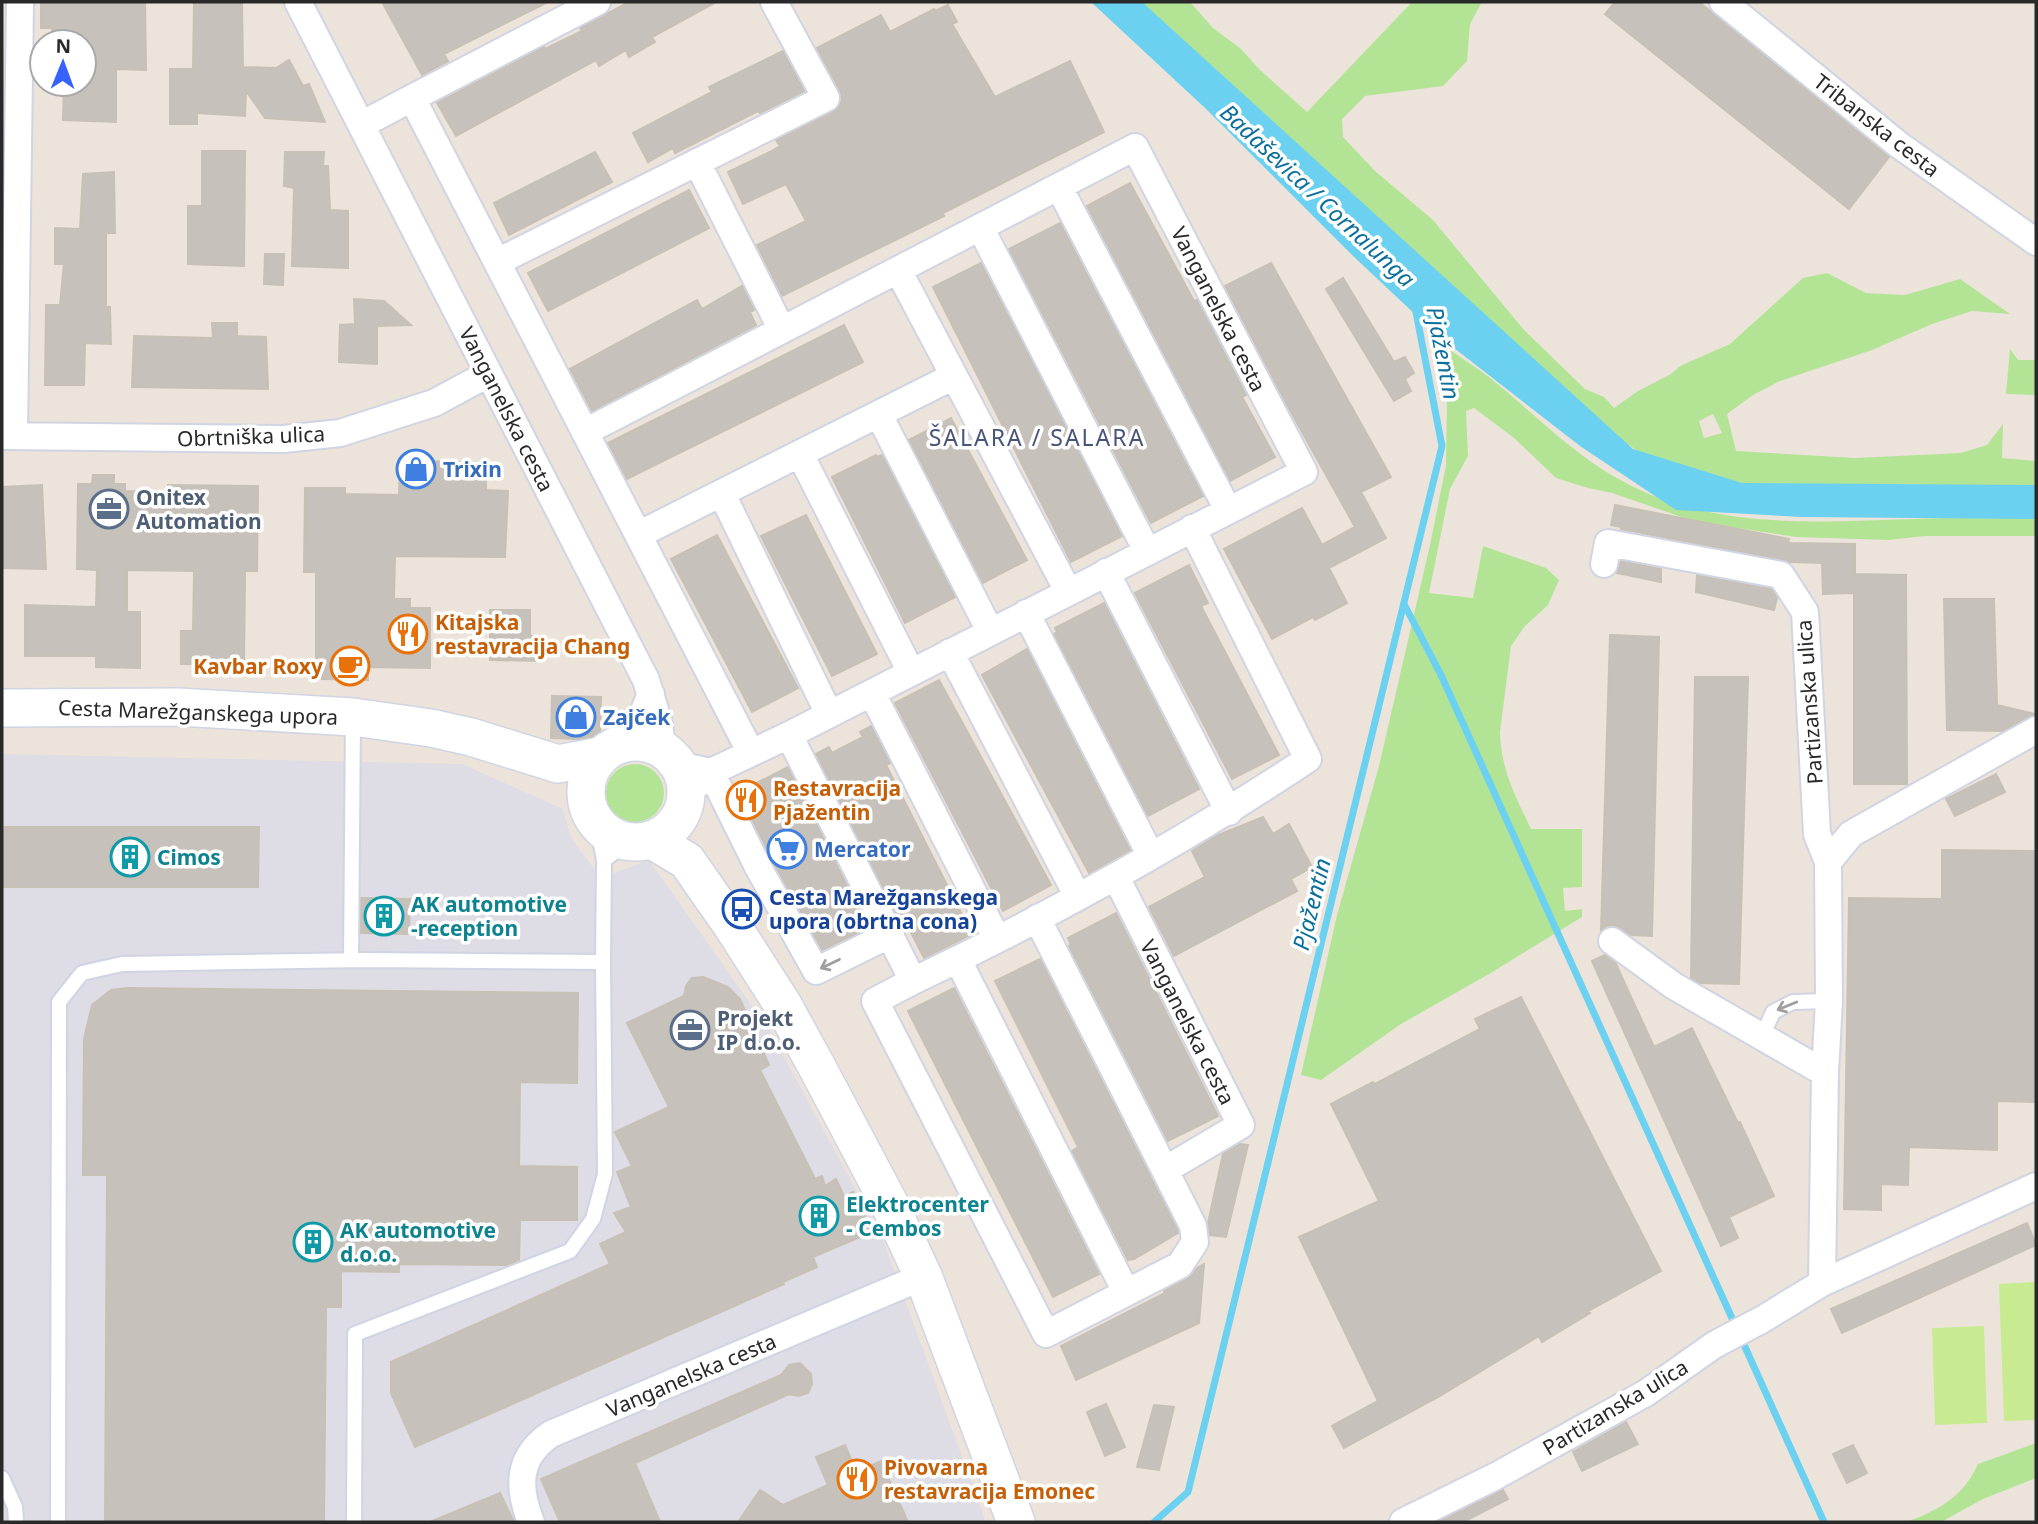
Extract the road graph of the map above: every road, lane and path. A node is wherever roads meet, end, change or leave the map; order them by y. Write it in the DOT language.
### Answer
graph roads {
  1 [pos="20,2"];
  2 [pos="298,2"];
  3 [pos="597,2"];
  4 [pos="774,2"];
  5 [pos="1723,2"];
  6 [pos="10,66"];
  7 [pos="412,98"];
  8 [pos="361,125"];
  9 [pos="697,162"];
  10 [pos="1059,187"];
  11 [pos="980,227"];
  12 [pos="2036,242"];
  13 [pos="497,262"];
  14 [pos="898,270"];
  15 [pos="782,330"];
  16 [pos="488,373"];
  17 [pos="954,376"];
  18 [pos="879,415"];
  19 [pos="585,432"];
  20 [pos="8,436"];
  21 [pos="800,454"];
  22 [pos="722,494"];
  23 [pos="1228,510"];
  24 [pos="1192,528"];
  25 [pos="638,535"];
  26 [pos="1147,551"];
  27 [pos="1604,564"];
  28 [pos="1106,572"];
  29 [pos="1068,591"];
  30 [pos="1026,613"];
  31 [pos="990,631"];
  32 [pos="950,652"];
  33 [pos="911,673"];
  34 [pos="872,693"];
  35 [pos="2,708"];
  36 [pos="830,714"];
  37 [pos="353,717"];
  38 [pos="2036,730"];
  39 [pos="789,735"];
  40 [pos="751,753"];
  41 [pos="643,796"];
  42 [pos="1229,812"];
  43 [pos="1151,856"];
  44 [pos="1828,862"];
  45 [pos="1116,877"];
  46 [pos="1078,897"];
  47 [pos="1037,918"];
  48 [pos="891,934"];
  49 [pos="998,939"];
  50 [pos="1612,941"];
  51 [pos="351,960"];
  52 [pos="958,960"];
  53 [pos="603,962"];
  54 [pos="913,981"];
  55 [pos="1829,1001"];
  56 [pos="1762,1037"];
  57 [pos="1825,1073"];
  58 [pos="1165,1170"];
  59 [pos="2036,1186"];
  60 [pos="924,1278"];
  61 [pos="1822,1283"];
  62 [pos="1126,1292"];
  63 [pos="2,1478"];
  64 [pos="16,1522"];
  65 [pos="58,1522"];
  66 [pos="354,1522"];
  67 [pos="531,1522"];
  68 [pos="1016,1522"];
  69 [pos="1403,1522"];
  1 -- 6 [label="street"];
  2 -- 8 [label="street, Vanganelska cesta"];
  3 -- 7 [label="street"];
  4 -- 9 [label="street"];
  5 -- 12 [label="street, Tribanska cesta"];
  6 -- 20 [label="street"];
  7 -- 8 [label="street"];
  7 -- 13 [label="street"];
  8 -- 16 [label="street, Vanganelska cesta"];
  9 -- 13 [label="street"];
  9 -- 15 [label="street"];
  10 -- 11 [label="street, Vanganelska cesta"];
  10 -- 23 [label="street"];
  10 -- 23 [label="street, Vanganelska cesta"];
  11 -- 14 [label="street, Vanganelska cesta"];
  11 -- 26 [label="street"];
  13 -- 19 [label="street"];
  14 -- 15 [label="street, Vanganelska cesta"];
  14 -- 17 [label="street"];
  15 -- 19 [label="street, Vanganelska cesta"];
  16 -- 20 [label="street, Obrtniška ulica"];
  16 -- 41 [label="street, Vanganelska cesta"];
  17 -- 18 [label="street"];
  17 -- 29 [label="street"];
  18 -- 21 [label="street"];
  18 -- 31 [label="street"];
  19 -- 25 [label="street"];
  21 -- 22 [label="street"];
  21 -- 33 [label="street"];
  22 -- 25 [label="street"];
  22 -- 36 [label="street"];
  23 -- 24 [label="street, Vanganelska cesta"];
  24 -- 26 [label="street, Vanganelska cesta"];
  24 -- 42 [label="street"];
  25 -- 40 [label="street"];
  26 -- 28 [label="street, Vanganelska cesta"];
  27 -- 44 [label="street, Partizanska ulica"];
  28 -- 29 [label="street, Vanganelska cesta"];
  28 -- 42 [label="street"];
  29 -- 30 [label="street, Vanganelska cesta"];
  30 -- 31 [label="street, Vanganelska cesta"];
  30 -- 43 [label="street"];
  31 -- 32 [label="street, Vanganelska cesta"];
  32 -- 33 [label="street, Vanganelska cesta"];
  32 -- 46 [label="street"];
  33 -- 34 [label="street, Vanganelska cesta"];
  34 -- 36 [label="street, Vanganelska cesta"];
  34 -- 49 [label="street"];
  35 -- 37 [label="street, Cesta Marežganskega upora"];
  36 -- 39 [label="street, Vanganelska cesta"];
  37 -- 41 [label="street, Cesta Marežganskega upora"];
  37 -- 51 [label="lane, Cesta Marežganskega upora"];
  38 -- 44 [label="street"];
  39 -- 40 [label="street, Vanganelska cesta"];
  39 -- 48 [label="street"];
  40 -- 41 [label="street, Vanganelska cesta"];
  48 -- 41 [label="street, Vanganelska cesta, one-way"];
  41 -- 53 [label="lane"];
  41 -- 60 [label="street"];
  42 -- 43 [label="street"];
  43 -- 45 [label="street"];
  44 -- 55 [label="street, Partizanska ulica"];
  45 -- 46 [label="street"];
  45 -- 58 [label="street, Vanganelska cesta"];
  46 -- 47 [label="street"];
  47 -- 49 [label="street"];
  47 -- 58 [label="street"];
  48 -- 54 [label="street"];
  49 -- 52 [label="street"];
  50 -- 56 [label="street"];
  51 -- 53 [label="lane"];
  51 -- 65 [label="lane"];
  52 -- 54 [label="street"];
  52 -- 62 [label="street"];
  53 -- 66 [label="lane"];
  54 -- 62 [label="street"];
  55 -- 56 [label="lane, one-way"];
  55 -- 57 [label="street, Partizanska ulica"];
  56 -- 57 [label="street"];
  57 -- 61 [label="street"];
  58 -- 62 [label="street"];
  59 -- 61 [label="street, Partizanska ulica"];
  60 -- 67 [label="street, Vanganelska cesta"];
  60 -- 68 [label="street"];
  61 -- 69 [label="street, Partizanska ulica"];
  63 -- 64 [label="lane"];
}
